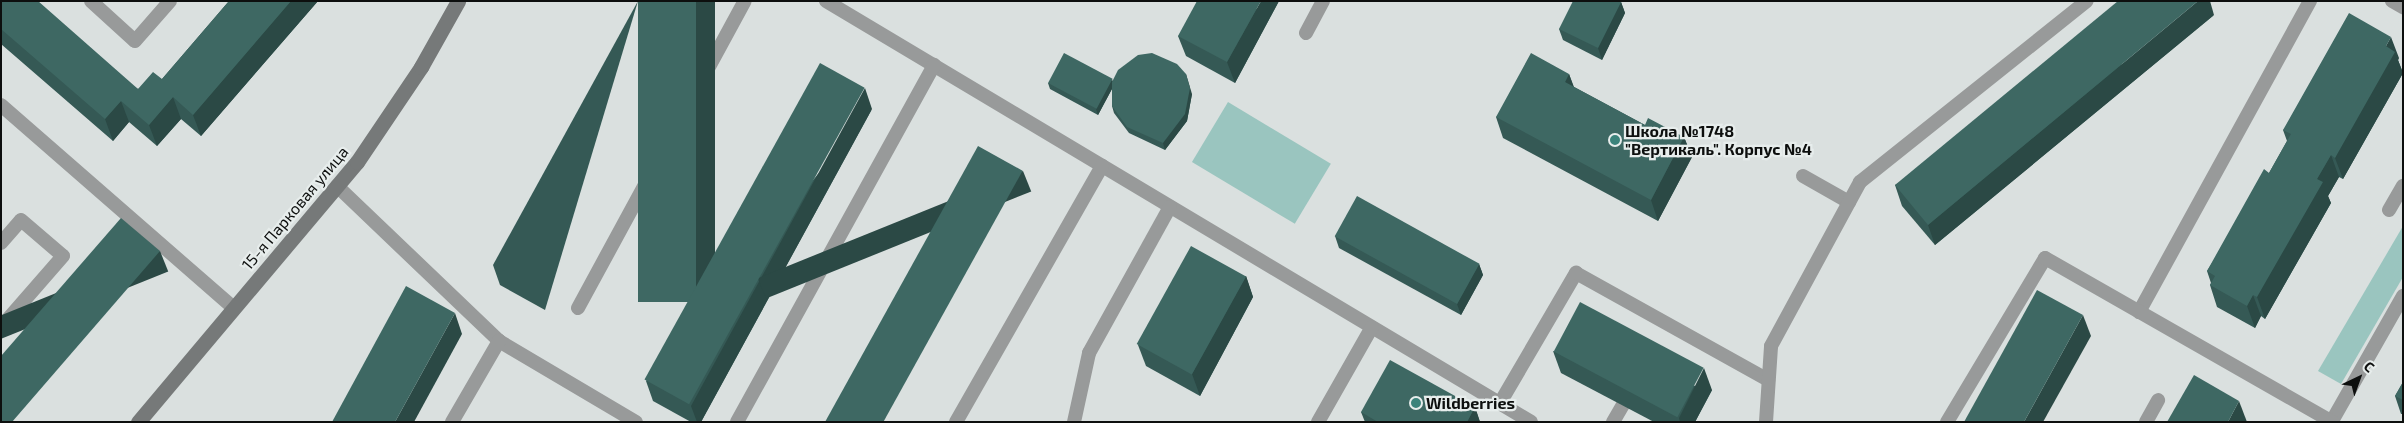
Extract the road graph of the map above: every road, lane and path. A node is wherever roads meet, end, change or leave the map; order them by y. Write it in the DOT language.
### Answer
graph roads {
  1 [pos="90,1"];
  2 [pos="170,1"];
  3 [pos="458,1"];
  4 [pos="745,1"];
  5 [pos="826,1"];
  6 [pos="1323,1"];
  7 [pos="2087,1"];
  8 [pos="2310,1"];
  9 [pos="2392,1"];
  10 [pos="2403,7"];
  11 [pos="1306,33"];
  12 [pos="934,65"];
  13 [pos="1,105"];
  14 [pos="1102,166"];
  15 [pos="1803,176"];
  16 [pos="337,186"];
  17 [pos="2403,186"];
  18 [pos="1849,202"];
  19 [pos="1170,206"];
  20 [pos="2389,210"];
  21 [pos="1,243"];
  22 [pos="2403,296"];
  23 [pos="234,308"];
  24 [pos="578,308"];
  25 [pos="2139,312"];
  26 [pos="1,327"];
  27 [pos="1372,327"];
  28 [pos="499,341"];
  29 [pos="1768,380"];
  30 [pos="2158,400"];
  31 [pos="1500,403"];
  32 [pos="1623,405"];
  33 [pos="2332,421"];
  34 [pos="138,422"];
  35 [pos="452,422"];
  36 [pos="636,422"];
  37 [pos="737,422"];
  38 [pos="956,422"];
  39 [pos="1074,422"];
  40 [pos="1318,422"];
  41 [pos="1530,422"];
  42 [pos="1613,422"];
  43 [pos="1766,422"];
  44 [pos="1947,422"];
  45 [pos="2146,422"];
  1 -- 2 [label="lane"];
  3 -- 16 [label="street, 15-я Парковая улица"];
  4 -- 24 [label="lane"];
  5 -- 12 [label="lane"];
  6 -- 11 [label="lane"];
  7 -- 18 [label="lane"];
  8 -- 25 [label="lane"];
  9 -- 10 [label="lane"];
  12 -- 14 [label="lane"];
  12 -- 37 [label="lane"];
  13 -- 23 [label="lane"];
  14 -- 19 [label="lane"];
  14 -- 38 [label="lane"];
  15 -- 18 [label="lane"];
  16 -- 23 [label="street, 15-я Парковая улица"];
  16 -- 28 [label="lane"];
  17 -- 20 [label="lane"];
  18 -- 29 [label="lane"];
  19 -- 27 [label="lane"];
  19 -- 39 [label="lane"];
  21 -- 26 [label="lane"];
  22 -- 33 [label="lane"];
  23 -- 34 [label="street, 15-я Парковая улица"];
  25 -- 33 [label="lane"];
  25 -- 44 [label="lane"];
  27 -- 31 [label="lane"];
  27 -- 40 [label="lane"];
  28 -- 35 [label="lane"];
  28 -- 36 [label="lane"];
  29 -- 31 [label="lane"];
  29 -- 43 [label="lane"];
  30 -- 45 [label="lane"];
  31 -- 41 [label="lane"];
  32 -- 42 [label="lane"];
}
